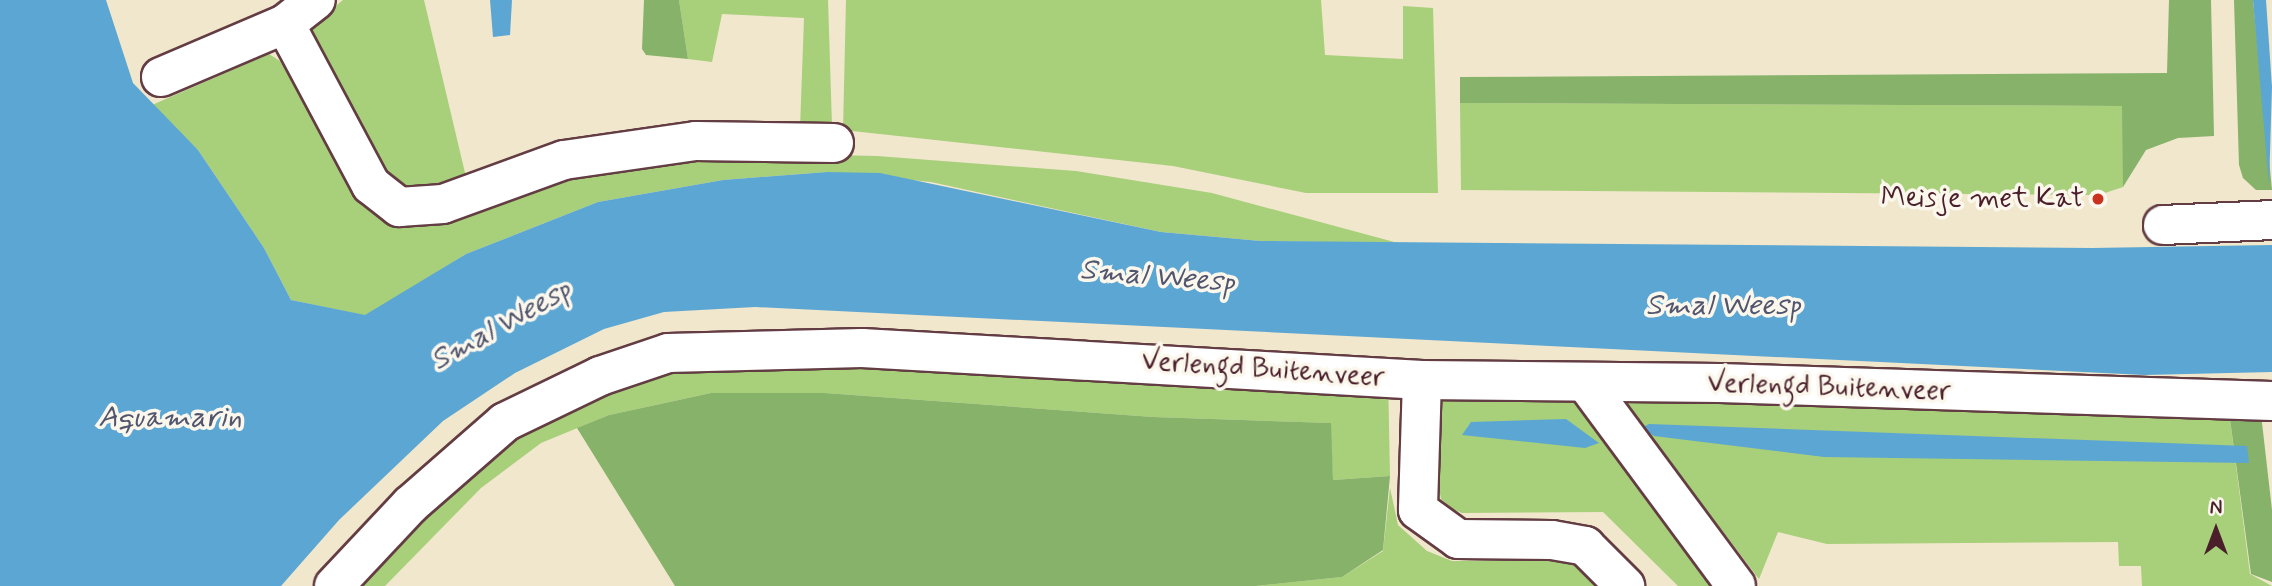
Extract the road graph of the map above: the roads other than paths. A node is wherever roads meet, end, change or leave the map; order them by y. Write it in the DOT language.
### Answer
graph roads {
  1 [pos="316,0"];
  2 [pos="285,24"];
  3 [pos="161,77"];
  4 [pos="834,143"];
  5 [pos="2272,220"];
  6 [pos="2163,225"];
  7 [pos="1422,380"];
  8 [pos="1586,383"];
  9 [pos="2272,401"];
  10 [pos="334,586"];
  11 [pos="1625,586"];
  12 [pos="1736,586"];
  1 -- 2 [label="street"];
  2 -- 3 [label="street"];
  2 -- 4 [label="street"];
  5 -- 6 [label="street"];
  7 -- 8 [label="street, Verlengd Buitenveer"];
  7 -- 10 [label="street, Verlengd Buitenveer"];
  7 -- 11 [label="street"];
  8 -- 9 [label="street, Verlengd Buitenveer"];
  8 -- 12 [label="street"];
}
